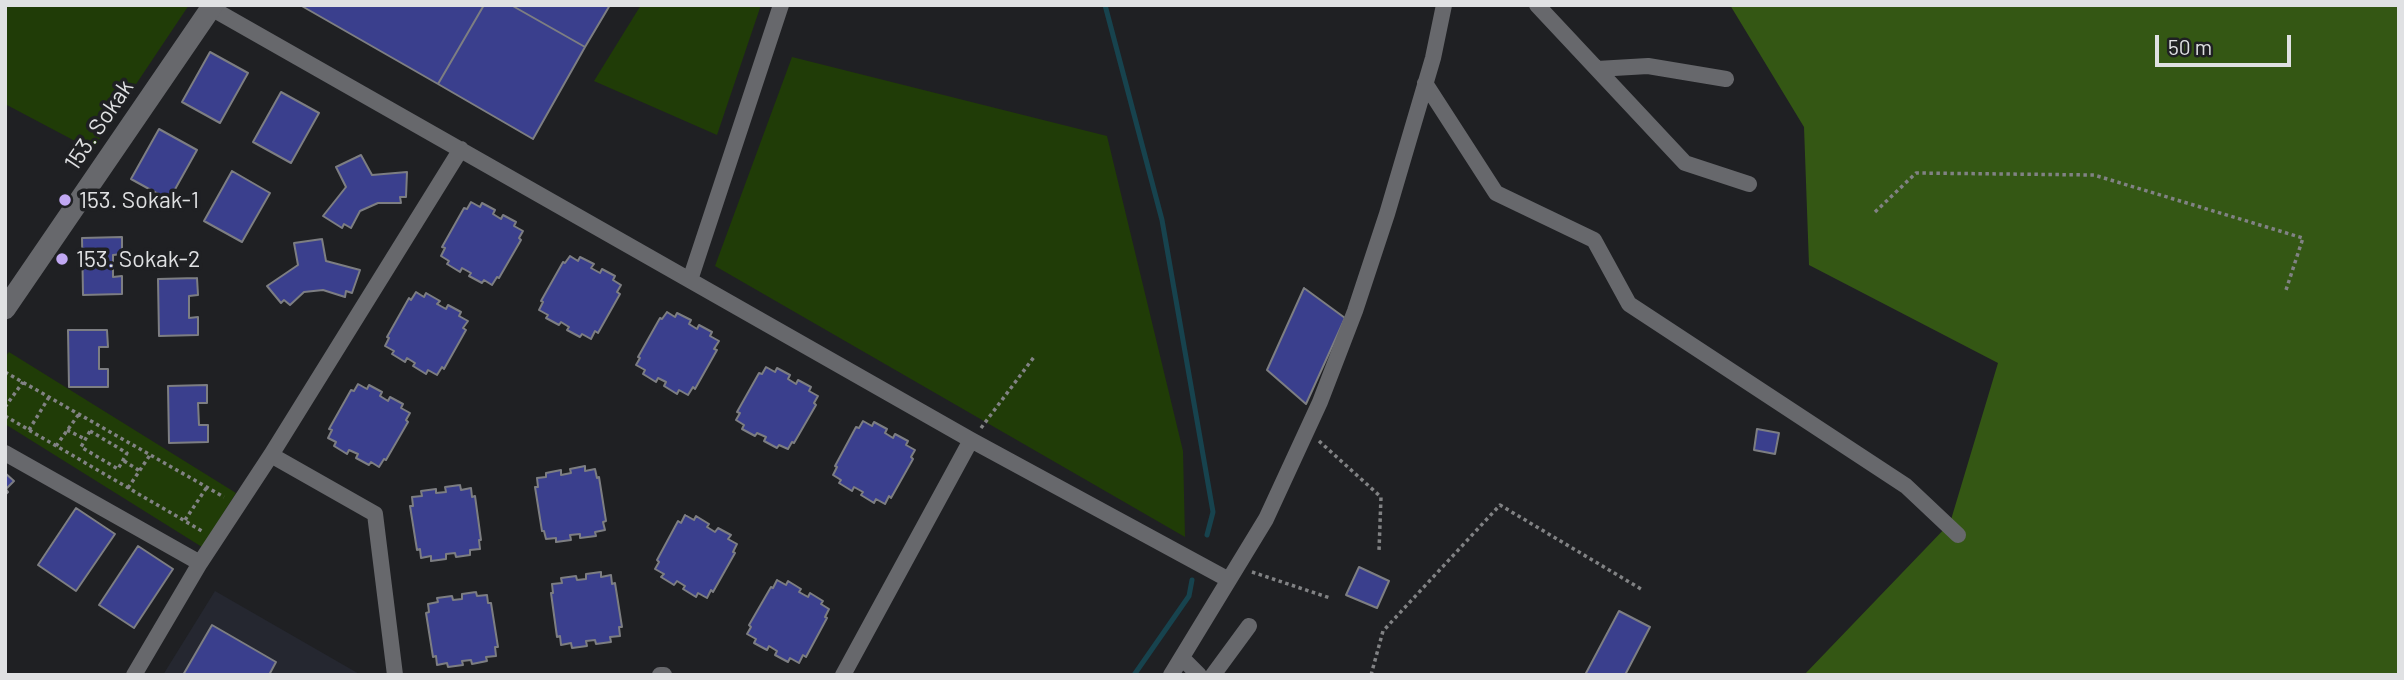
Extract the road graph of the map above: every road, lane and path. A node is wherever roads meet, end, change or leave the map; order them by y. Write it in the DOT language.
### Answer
graph roads {
  1 [pos="781,5"];
  2 [pos="1444,5"];
  3 [pos="1537,5"];
  4 [pos="212,6"];
  5 [pos="1597,69"];
  6 [pos="1726,79"];
  7 [pos="1425,83"];
  8 [pos="461,149"];
  9 [pos="1749,184"];
  10 [pos="1875,212"];
  11 [pos="690,280"];
  12 [pos="2286,290"];
  13 [pos="5,309"];
  14 [pos="1034,357"];
  15 [pos="5,372"];
  16 [pos="23,382"];
  17 [pos="49,397"];
  18 [pos="5,407"];
  19 [pos="79,414"];
  20 [pos="5,416"];
  21 [pos="29,429"];
  22 [pos="67,430"];
  23 [pos="1307,431"];
  24 [pos="114,434"];
  25 [pos="85,439"];
  26 [pos="971,440"];
  27 [pos="108,442"];
  28 [pos="56,446"];
  29 [pos="5,453"];
  30 [pos="150,455"];
  31 [pos="271,455"];
  32 [pos="100,459"];
  33 [pos="123,460"];
  34 [pos="93,467"];
  35 [pos="140,471"];
  36 [pos="207,487"];
  37 [pos="128,488"];
  38 [pos="238,505"];
  39 [pos="184,521"];
  40 [pos="1958,535"];
  41 [pos="216,540"];
  42 [pos="1379,551"];
  43 [pos="201,563"];
  44 [pos="1233,574"];
  45 [pos="1642,589"];
  46 [pos="1330,597"];
  47 [pos="1249,625"];
  48 [pos="1182,658"];
  49 [pos="134,675"];
  50 [pos="395,675"];
  51 [pos="843,675"];
  52 [pos="1171,675"];
  53 [pos="1199,675"];
  54 [pos="1213,675"];
  55 [pos="1371,675"];
  1 -- 11 [label="street"];
  2 -- 7 [label="street"];
  3 -- 5 [label="street"];
  4 -- 8 [label="street"];
  4 -- 13 [label="street, 153. Sokak"];
  5 -- 6 [label="street"];
  5 -- 9 [label="street"];
  7 -- 23 [label="street"];
  7 -- 40 [label="street"];
  8 -- 11 [label="street"];
  8 -- 31 [label="street"];
  10 -- 12 [label="path"];
  11 -- 26 [label="street"];
  14 -- 26 [label="path"];
  15 -- 16 [label="path"];
  16 -- 17 [label="path"];
  16 -- 18 [label="path"];
  17 -- 19 [label="path"];
  17 -- 21 [label="path"];
  19 -- 22 [label="path"];
  19 -- 24 [label="path"];
  20 -- 21 [label="path"];
  21 -- 28 [label="path"];
  22 -- 25 [label="path"];
  22 -- 28 [label="path"];
  23 -- 42 [label="path"];
  23 -- 44 [label="street"];
  24 -- 27 [label="path"];
  24 -- 30 [label="path"];
  25 -- 27 [label="path"];
  25 -- 32 [label="path"];
  26 -- 44 [label="street"];
  26 -- 51 [label="street"];
  27 -- 33 [label="path"];
  28 -- 34 [label="path"];
  29 -- 43 [label="street"];
  30 -- 35 [label="path"];
  30 -- 36 [label="path"];
  31 -- 38 [label="street"];
  31 -- 50 [label="street"];
  32 -- 33 [label="path"];
  32 -- 34 [label="path"];
  33 -- 35 [label="path"];
  34 -- 37 [label="path"];
  35 -- 37 [label="path"];
  36 -- 38 [label="path"];
  36 -- 39 [label="path"];
  37 -- 39 [label="path"];
  38 -- 41 [label="street"];
  39 -- 41 [label="path"];
  41 -- 43 [label="street"];
  43 -- 49 [label="street"];
  44 -- 46 [label="path"];
  44 -- 48 [label="street"];
  45 -- 55 [label="path"];
  47 -- 54 [label="street"];
  48 -- 52 [label="street"];
  48 -- 53 [label="street"];
}
